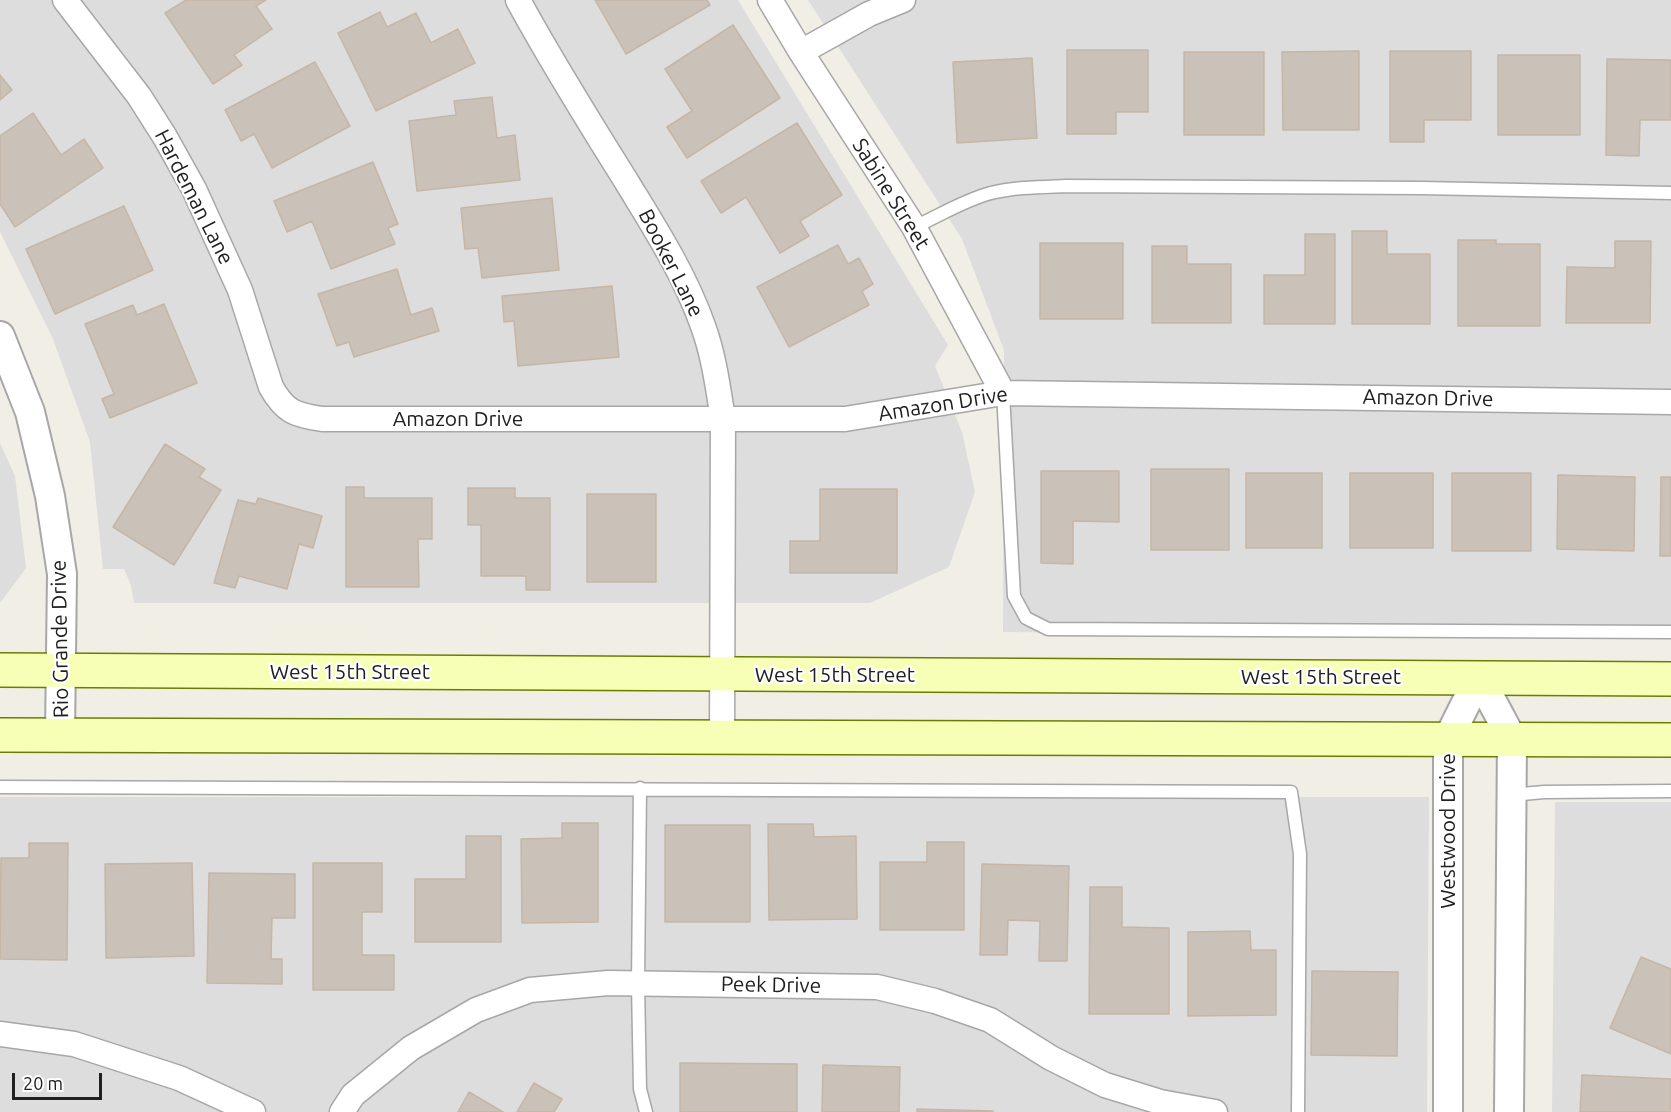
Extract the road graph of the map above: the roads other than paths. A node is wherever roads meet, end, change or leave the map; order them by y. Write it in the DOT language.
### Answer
graph roads {
  1 [pos="65,0"];
  2 [pos="518,0"];
  3 [pos="770,0"];
  4 [pos="903,0"];
  5 [pos="801,52"];
  6 [pos="1671,193"];
  7 [pos="914,227"];
  8 [pos="0,336"];
  9 [pos="1003,393"];
  10 [pos="1671,402"];
  11 [pos="289,410"];
  12 [pos="723,419"];
  13 [pos="1671,632"];
  14 [pos="0,670"];
  15 [pos="62,670"];
  16 [pos="723,675"];
  17 [pos="1479,677"];
  18 [pos="1671,679"];
  19 [pos="0,735"];
  20 [pos="60,735"];
  21 [pos="722,738"];
  22 [pos="1449,739"];
  23 [pos="1512,739"];
  24 [pos="1671,740"];
  25 [pos="0,786"];
  26 [pos="640,788"];
  27 [pos="1671,791"];
  28 [pos="1511,795"];
  29 [pos="638,984"];
  30 [pos="0,1034"];
  31 [pos="253,1112"];
  32 [pos="342,1112"];
  33 [pos="646,1112"];
  34 [pos="1215,1112"];
  35 [pos="1298,1112"];
  36 [pos="1448,1112"];
  37 [pos="1509,1112"];
  1 -- 11 [label="street, Hardeman Lane"];
  2 -- 12 [label="street, Booker Lane"];
  3 -- 5 [label="street, Sabine Street"];
  4 -- 5 [label="street"];
  5 -- 7 [label="street, Sabine Street"];
  6 -- 7 [label="lane"];
  7 -- 9 [label="street, Sabine Street"];
  8 -- 15 [label="street, Rio Grande Drive"];
  9 -- 10 [label="street, Amazon Drive"];
  9 -- 12 [label="street, Amazon Drive"];
  9 -- 13 [label="lane"];
  11 -- 12 [label="street, Amazon Drive"];
  12 -- 16 [label="street, Booker Lane"];
  14 -- 15 [label="main road, West 15th Street"];
  15 -- 16 [label="main road, West 15th Street"];
  15 -- 20 [label="street, Rio Grande Drive"];
  16 -- 17 [label="main road, West 15th Street"];
  16 -- 21 [label="street, Booker Lane"];
  17 -- 18 [label="main road, West 15th Street"];
  17 -- 22 [label="street, Westwood Drive"];
  17 -- 23 [label="street"];
  19 -- 20 [label="main road"];
  20 -- 21 [label="main road"];
  21 -- 22 [label="main road"];
  22 -- 23 [label="main road"];
  22 -- 36 [label="street, Westwood Drive"];
  23 -- 24 [label="main road"];
  23 -- 28 [label="street"];
  25 -- 26 [label="lane"];
  26 -- 29 [label="lane"];
  26 -- 35 [label="lane"];
  27 -- 28 [label="lane"];
  28 -- 37 [label="street"];
  29 -- 32 [label="street, Peek Drive"];
  29 -- 33 [label="lane"];
  29 -- 34 [label="street, Peek Drive"];
  30 -- 31 [label="street"];
}
